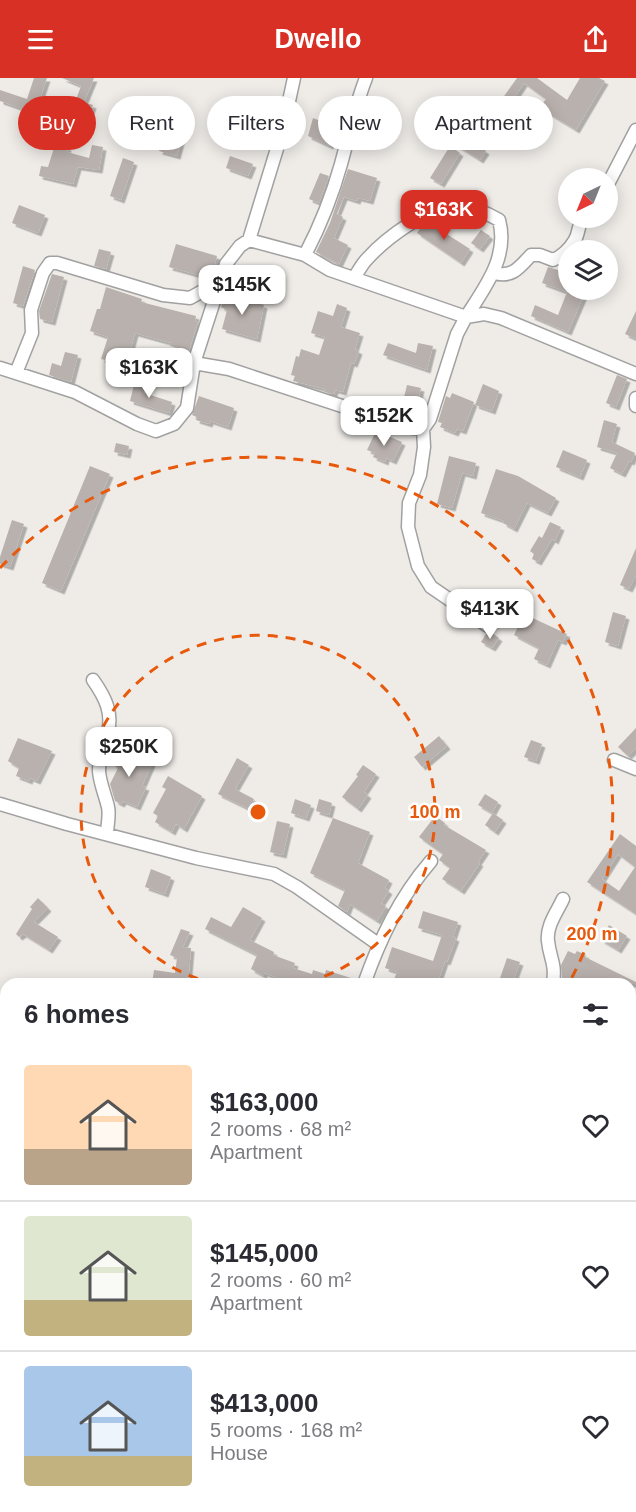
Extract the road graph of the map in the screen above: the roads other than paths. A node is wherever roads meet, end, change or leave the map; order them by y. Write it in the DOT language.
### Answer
graph roads {
  1 [pos="294,78"];
  2 [pos="366,78"];
  3 [pos="636,130"];
  4 [pos="616,168"];
  5 [pos="578,228"];
  6 [pos="249,240"];
  7 [pos="305,255"];
  8 [pos="494,273"];
  9 [pos="354,278"];
  10 [pos="219,284"];
  11 [pos="466,317"];
  12 [pos="194,363"];
  13 [pos="0,368"];
  14 [pos="16,373"];
  15 [pos="636,374"];
  16 [pos="636,398"];
  17 [pos="636,406"];
  18 [pos="423,429"];
  19 [pos="488,626"];
  20 [pos="93,680"];
  21 [pos="614,760"];
  22 [pos="636,769"];
  23 [pos="0,804"];
  24 [pos="106,834"];
  25 [pos="430,861"];
  26 [pos="563,899"];
  27 [pos="378,944"];
  28 [pos="366,978"];
  29 [pos="554,978"];
  1 -- 6 [label="street"];
  2 -- 7 [label="street"];
  3 -- 4 [label="street"];
  5 -- 8 [label="street"];
  6 -- 7 [label="street"];
  6 -- 10 [label="street"];
  7 -- 9 [label="street"];
  8 -- 9 [label="street"];
  8 -- 11 [label="street"];
  9 -- 11 [label="street"];
  10 -- 12 [label="street"];
  10 -- 14 [label="street"];
  11 -- 15 [label="street"];
  11 -- 18 [label="street"];
  12 -- 14 [label="street"];
  12 -- 18 [label="street"];
  13 -- 14 [label="street"];
  16 -- 17 [label="street"];
  18 -- 19 [label="street"];
  20 -- 24 [label="street"];
  21 -- 22 [label="street"];
  23 -- 24 [label="street"];
  24 -- 27 [label="street"];
  25 -- 27 [label="street"];
  26 -- 29 [label="street"];
  27 -- 28 [label="street"];
}
